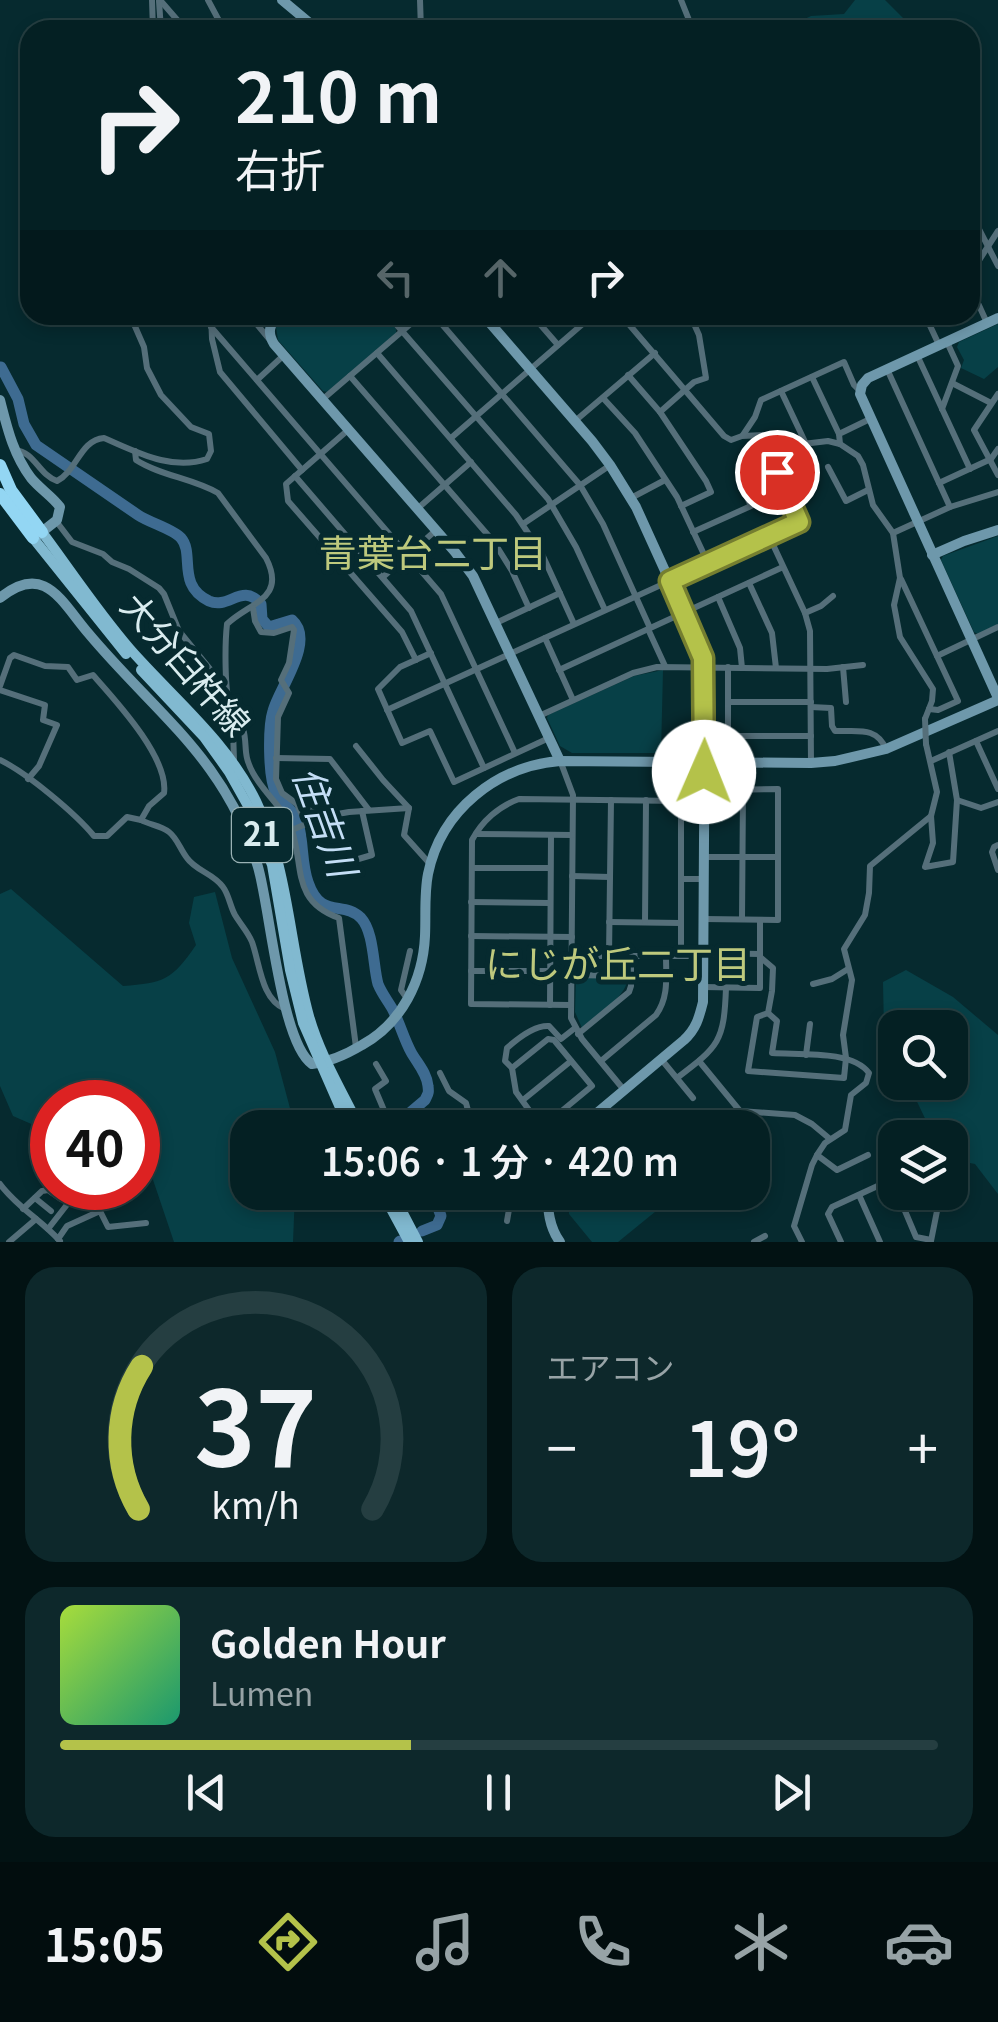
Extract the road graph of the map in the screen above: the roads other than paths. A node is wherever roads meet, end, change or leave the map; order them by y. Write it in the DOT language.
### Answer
graph roads {
  1 [pos="157,0"];
  2 [pos="282,0"];
  3 [pos="176,20"];
  4 [pos="306,20"];
  5 [pos="980,230"];
  6 [pos="998,231"];
  7 [pos="988,245"];
  8 [pos="980,259"];
  9 [pos="998,266"];
  10 [pos="993,320"];
  11 [pos="134,325"];
  12 [pos="257,325"];
  13 [pos="268,325"];
  14 [pos="273,325"];
  15 [pos="397,325"];
  16 [pos="409,325"];
  17 [pos="443,325"];
  18 [pos="491,325"];
  19 [pos="541,325"];
  20 [pos="581,325"];
  21 [pos="630,325"];
  22 [pos="694,325"];
  23 [pos="931,325"];
  24 [pos="211,327"];
  25 [pos="262,330"];
  26 [pos="402,331"];
  27 [pos="943,343"];
  28 [pos="274,344"];
  29 [pos="558,345"];
  30 [pos="376,353"];
  31 [pos="654,353"];
  32 [pos="284,356"];
  33 [pos="917,356"];
  34 [pos="530,370"];
  35 [pos="887,370"];
  36 [pos="628,375"];
  37 [pos="350,376"];
  38 [pos="812,377"];
  39 [pos="256,380"];
  40 [pos="952,383"];
  41 [pos="686,389"];
  42 [pos="781,391"];
  43 [pos="860,391"];
  44 [pos="502,393"];
  45 [pos="998,394"];
  46 [pos="603,398"];
  47 [pos="0,400"];
  48 [pos="323,400"];
  49 [pos="991,402"];
  50 [pos="942,409"];
  51 [pos="660,412"];
  52 [pos="476,416"];
  53 [pos="870,420"];
  54 [pos="575,422"];
  55 [pos="348,430"];
  56 [pos="839,434"];
  57 [pos="742,436"];
  58 [pos="450,438"];
  59 [pos="806,444"];
  60 [pos="840,444"];
  61 [pos="998,449"];
  62 [pos="15,450"];
  63 [pos="135,451"];
  64 [pos="321,454"];
  65 [pos="991,460"];
  66 [pos="471,462"];
  67 [pos="0,464"];
  68 [pos="610,465"];
  69 [pos="828,467"];
  70 [pos="970,469"];
  71 [pos="299,473"];
  72 [pos="998,475"];
  73 [pos="665,480"];
  74 [pos="939,483"];
  75 [pos="445,484"];
  76 [pos="580,486"];
  77 [pos="868,490"];
  78 [pos="998,492"];
  79 [pos="0,494"];
  80 [pos="631,498"];
  81 [pos="552,505"];
  82 [pos="681,506"];
  83 [pos="950,507"];
  84 [pos="418,509"];
  85 [pos="56,522"];
  86 [pos="917,522"];
  87 [pos="523,524"];
  88 [pos="436,530"];
  89 [pos="998,530"];
  90 [pos="693,532"];
  91 [pos="892,533"];
  92 [pos="37,535"];
  93 [pos="769,536"];
  94 [pos="408,554"];
  95 [pos="932,554"];
  96 [pos="708,564"];
  97 [pos="784,567"];
  98 [pos="382,578"];
  99 [pos="900,578"];
  100 [pos="670,581"];
  101 [pos="749,583"];
  102 [pos="560,594"];
  103 [pos="636,596"];
  104 [pos="833,596"];
  105 [pos="718,597"];
  106 [pos="0,598"];
  107 [pos="257,603"];
  108 [pos="529,608"];
  109 [pos="605,610"];
  110 [pos="684,612"];
  111 [pos="805,613"];
  112 [pos="496,623"];
  113 [pos="574,624"];
  114 [pos="649,628"];
  115 [pos="998,628"];
  116 [pos="545,638"];
  117 [pos="971,640"];
  118 [pos="431,652"];
  119 [pos="510,654"];
  120 [pos="937,656"];
  121 [pos="416,660"];
  122 [pos="666,666"];
  123 [pos="863,666"];
  124 [pos="704,667"];
  125 [pos="728,667"];
  126 [pos="843,667"];
  127 [pos="742,668"];
  128 [pos="776,668"];
  129 [pos="811,668"];
  130 [pos="476,669"];
  131 [pos="559,670"];
  132 [pos="446,683"];
  133 [pos="0,688"];
  134 [pos="858,693"];
  135 [pos="998,699"];
  136 [pos="573,700"];
  137 [pos="728,702"];
  138 [pos="811,704"];
  139 [pos="929,709"];
  140 [pos="387,710"];
  141 [pos="539,716"];
  142 [pos="998,731"];
  143 [pos="811,736"];
  144 [pos="549,738"];
  145 [pos="976,741"];
  146 [pos="356,746"];
  147 [pos="886,749"];
  148 [pos="950,752"];
  149 [pos="515,753"];
  150 [pos="276,758"];
  151 [pos="0,760"];
  152 [pos="931,761"];
  153 [pos="560,762"];
  154 [pos="704,762"];
  155 [pos="811,763"];
  156 [pos="231,766"];
  157 [pos="484,768"];
  158 [pos="28,780"];
  159 [pos="998,789"];
  160 [pos="726,790"];
  161 [pos="743,790"];
  162 [pos="573,800"];
  163 [pos="610,800"];
  164 [pos="646,800"];
  165 [pos="957,800"];
  166 [pos="998,802"];
  167 [pos="297,804"];
  168 [pos="410,808"];
  169 [pos="366,810"];
  170 [pos="332,815"];
  171 [pos="931,816"];
  172 [pos="140,820"];
  173 [pos="297,828"];
  174 [pos="475,834"];
  175 [pos="551,835"];
  176 [pos="572,835"];
  177 [pos="998,845"];
  178 [pos="704,857"];
  179 [pos="742,857"];
  180 [pos="778,857"];
  181 [pos="431,864"];
  182 [pos="472,868"];
  183 [pos="550,868"];
  184 [pos="998,870"];
  185 [pos="572,876"];
  186 [pos="610,876"];
  187 [pos="681,878"];
  188 [pos="704,879"];
  189 [pos="472,902"];
  190 [pos="550,902"];
  191 [pos="703,919"];
  192 [pos="742,920"];
  193 [pos="760,920"];
  194 [pos="609,922"];
  195 [pos="645,922"];
  196 [pos="681,922"];
  197 [pos="471,936"];
  198 [pos="550,937"];
  199 [pos="572,937"];
  200 [pos="410,951"];
  201 [pos="703,955"];
  202 [pos="760,955"];
  203 [pos="572,956"];
  204 [pos="609,956"];
  205 [pos="631,956"];
  206 [pos="666,956"];
  207 [pos="681,956"];
  208 [pos="848,970"];
  209 [pos="471,971"];
  210 [pos="550,971"];
  211 [pos="572,975"];
  212 [pos="631,976"];
  213 [pos="812,984"];
  214 [pos="703,988"];
  215 [pos="726,988"];
  216 [pos="404,1005"];
  217 [pos="550,1005"];
  218 [pos="572,1005"];
  219 [pos="285,1009"];
  220 [pos="768,1013"];
  221 [pos="810,1024"];
  222 [pos="577,1031"];
  223 [pos="356,1048"];
  224 [pos="806,1055"];
  225 [pos="846,1058"];
  226 [pos="662,1059"];
  227 [pos="571,1061"];
  228 [pos="601,1061"];
  229 [pos="323,1062"];
  230 [pos="699,1062"];
  231 [pos="376,1064"];
  232 [pos="512,1068"];
  233 [pos="440,1073"];
  234 [pos="677,1078"];
  235 [pos="624,1090"];
  236 [pos="693,1098"];
  237 [pos="522,1100"];
  238 [pos="343,1110"];
  239 [pos="350,1110"];
  240 [pos="384,1110"];
  241 [pos="468,1110"];
  242 [pos="530,1110"];
  243 [pos="563,1110"];
  244 [pos="600,1110"];
  245 [pos="830,1139"];
  246 [pos="818,1155"];
  247 [pos="868,1155"];
  248 [pos="0,1184"];
  249 [pos="878,1190"];
  250 [pos="859,1195"];
  251 [pos="30,1203"];
  252 [pos="23,1209"];
  253 [pos="63,1210"];
  254 [pos="392,1210"];
  255 [pos="401,1210"];
  256 [pos="509,1210"];
  257 [pos="549,1210"];
  258 [pos="905,1210"];
  259 [pos="936,1210"];
  260 [pos="36,1219"];
  261 [pos="507,1221"];
  262 [pos="146,1223"];
  263 [pos="48,1229"];
  264 [pos="60,1240"];
  265 [pos="932,1241"];
  266 [pos="9,1242"];
  267 [pos="409,1242"];
  268 [pos="418,1242"];
  269 [pos="560,1242"];
  270 [pos="802,1242"];
  271 [pos="840,1242"];
  272 [pos="880,1242"];
  1 -- 3 [label="street"];
  2 -- 4 [label="street"];
  5 -- 7 [label="street"];
  6 -- 7 [label="street"];
  7 -- 8 [label="street"];
  7 -- 9 [label="street"];
  10 -- 27 [label="street"];
  11 -- 63 [label="street"];
  12 -- 25 [label="street"];
  13 -- 25 [label="street"];
  14 -- 28 [label="street"];
  15 -- 26 [label="street"];
  16 -- 26 [label="street"];
  17 -- 44 [label="street"];
  18 -- 34 [label="street"];
  19 -- 29 [label="street"];
  20 -- 29 [label="street"];
  21 -- 31 [label="street"];
  22 -- 41 [label="street"];
  23 -- 27 [label="street"];
  24 -- 39 [label="street"];
  24 -- 71 [label="street"];
  25 -- 28 [label="street"];
  26 -- 30 [label="street"];
  26 -- 52 [label="street"];
  27 -- 33 [label="street"];
  27 -- 40 [label="street"];
  28 -- 32 [label="street"];
  29 -- 34 [label="street"];
  30 -- 37 [label="street"];
  30 -- 58 [label="street"];
  31 -- 36 [label="street"];
  31 -- 41 [label="street"];
  32 -- 39 [label="street"];
  32 -- 48 [label="street"];
  33 -- 35 [label="street"];
  33 -- 50 [label="street"];
  34 -- 44 [label="street"];
  34 -- 54 [label="street"];
  35 -- 43 [label="street"];
  35 -- 74 [label="street"];
  36 -- 46 [label="street"];
  36 -- 51 [label="street"];
  37 -- 48 [label="street"];
  37 -- 75 [label="street"];
  38 -- 42 [label="street"];
  38 -- 43 [label="street"];
  38 -- 56 [label="street"];
  39 -- 64 [label="street"];
  40 -- 49 [label="street"];
  40 -- 50 [label="street"];
  41 -- 51 [label="street"];
  41 -- 57 [label="street"];
  42 -- 57 [label="street"];
  42 -- 59 [label="street"];
  43 -- 53 [label="street"];
  44 -- 52 [label="street"];
  44 -- 76 [label="street"];
  45 -- 49 [label="street"];
  46 -- 54 [label="street"];
  46 -- 73 [label="street"];
  47 -- 62 [label="street"];
  48 -- 55 [label="street"];
  49 -- 65 [label="street"];
  50 -- 70 [label="street"];
  51 -- 82 [label="street"];
  52 -- 58 [label="street"];
  52 -- 81 [label="street"];
  53 -- 56 [label="street"];
  53 -- 86 [label="street"];
  54 -- 68 [label="street"];
  55 -- 64 [label="street"];
  55 -- 84 [label="street"];
  56 -- 60 [label="street"];
  57 -- 59 [label="street"];
  58 -- 66 [label="street"];
  59 -- 60 [label="street"];
  60 -- 77 [label="street"];
  61 -- 65 [label="street"];
  62 -- 63 [label="street"];
  62 -- 85 [label="street"];
  63 -- 107 [label="street"];
  64 -- 71 [label="street"];
  64 -- 94 [label="street"];
  65 -- 70 [label="street"];
  65 -- 72 [label="street"];
  66 -- 75 [label="street"];
  66 -- 87 [label="street"];
  67 -- 92 [label="highway"];
  68 -- 76 [label="street"];
  68 -- 80 [label="street"];
  69 -- 77 [label="street"];
  70 -- 74 [label="street"];
  71 -- 98 [label="street"];
  71 -- 121 [label="street"];
  73 -- 80 [label="street"];
  73 -- 82 [label="street"];
  74 -- 83 [label="street"];
  75 -- 84 [label="street"];
  75 -- 108 [label="street"];
  76 -- 81 [label="street"];
  76 -- 103 [label="street"];
  77 -- 91 [label="street"];
  78 -- 83 [label="street"];
  79 -- 92 [label="highway"];
  80 -- 100 [label="street"];
  81 -- 87 [label="street"];
  81 -- 109 [label="street"];
  82 -- 90 [label="street"];
  83 -- 86 [label="street"];
  84 -- 88 [label="street"];
  85 -- 92 [label="street"];
  85 -- 156 [label="street"];
  86 -- 91 [label="street"];
  86 -- 95 [label="street"];
  87 -- 102 [label="street"];
  88 -- 94 [label="street"];
  88 -- 112 [label="street"];
  89 -- 95 [label="street"];
  90 -- 93 [label="street"];
  90 -- 96 [label="street"];
  91 -- 99 [label="street"];
  92 -- 156 [label="main road, 大分臼杵線 / 21"];
  93 -- 96 [label="street"];
  93 -- 97 [label="street"];
  94 -- 98 [label="street"];
  94 -- 130 [label="street"];
  95 -- 117 [label="street"];
  96 -- 100 [label="street"];
  97 -- 101 [label="street"];
  97 -- 111 [label="street"];
  98 -- 118 [label="street"];
  99 -- 120 [label="street"];
  99 -- 139 [label="street"];
  100 -- 103 [label="street"];
  100 -- 110 [label="street"];
  101 -- 105 [label="street"];
  101 -- 128 [label="street"];
  102 -- 108 [label="street"];
  102 -- 113 [label="street"];
  103 -- 109 [label="street"];
  103 -- 114 [label="street"];
  104 -- 111 [label="street"];
  105 -- 110 [label="street"];
  105 -- 127 [label="street"];
  106 -- 219 [label="street"];
  107 -- 150 [label="street"];
  107 -- 173 [label="street"];
  108 -- 112 [label="street"];
  109 -- 113 [label="street"];
  110 -- 114 [label="street"];
  110 -- 124 [label="street"];
  111 -- 129 [label="street"];
  112 -- 119 [label="street"];
  113 -- 116 [label="street"];
  114 -- 122 [label="street"];
  114 -- 131 [label="street"];
  115 -- 117 [label="street"];
  116 -- 119 [label="street"];
  116 -- 131 [label="street"];
  117 -- 120 [label="street"];
  117 -- 135 [label="street"];
  118 -- 121 [label="street"];
  118 -- 132 [label="street"];
  119 -- 130 [label="street"];
  119 -- 141 [label="street"];
  120 -- 139 [label="street"];
  121 -- 140 [label="street"];
  122 -- 124 [label="street"];
  122 -- 136 [label="street"];
  123 -- 126 [label="street"];
  124 -- 125 [label="street"];
  124 -- 154 [label="street"];
  125 -- 127 [label="street"];
  125 -- 137 [label="street"];
  126 -- 129 [label="street"];
  126 -- 134 [label="street"];
  127 -- 128 [label="street"];
  128 -- 129 [label="street"];
  129 -- 138 [label="street"];
  130 -- 132 [label="street"];
  130 -- 149 [label="street"];
  131 -- 136 [label="street"];
  132 -- 140 [label="street"];
  132 -- 157 [label="street"];
  133 -- 158 [label="street"];
  133 -- 172 [label="street"];
  135 -- 147 [label="street"];
  136 -- 141 [label="street"];
  137 -- 138 [label="street"];
  137 -- 143 [label="street"];
  138 -- 143 [label="street"];
  138 -- 147 [label="street"];
  139 -- 152 [label="street, bridge"];
  140 -- 157 [label="street"];
  141 -- 144 [label="street"];
  142 -- 145 [label="street"];
  143 -- 155 [label="street"];
  144 -- 149 [label="street"];
  144 -- 153 [label="street"];
  145 -- 148 [label="street"];
  145 -- 159 [label="street"];
  146 -- 168 [label="street"];
  147 -- 155 [label="street"];
  148 -- 152 [label="street"];
  148 -- 165 [label="street"];
  149 -- 157 [label="street"];
  150 -- 167 [label="street"];
  150 -- 169 [label="street"];
  151 -- 158 [label="street"];
  152 -- 171 [label="street"];
  153 -- 154 [label="street"];
  153 -- 162 [label="street"];
  153 -- 181 [label="street"];
  154 -- 155 [label="street"];
  154 -- 178 [label="street"];
  156 -- 229 [label="main road, 大分臼杵線 / 21"];
  158 -- 172 [label="street"];
  160 -- 161 [label="street"];
  161 -- 179 [label="street"];
  161 -- 180 [label="street"];
  162 -- 163 [label="street"];
  162 -- 174 [label="street"];
  162 -- 176 [label="street"];
  163 -- 164 [label="street"];
  163 -- 186 [label="street"];
  164 -- 187 [label="street"];
  164 -- 195 [label="street"];
  165 -- 166 [label="street"];
  165 -- 171 [label="street"];
  167 -- 170 [label="street"];
  167 -- 173 [label="street"];
  168 -- 169 [label="street"];
  168 -- 181 [label="street"];
  169 -- 170 [label="street"];
  169 -- 170 [label="street"];
  171 -- 208 [label="street"];
  172 -- 219 [label="street"];
  173 -- 223 [label="street"];
  174 -- 175 [label="street"];
  174 -- 182 [label="street"];
  175 -- 176 [label="street"];
  175 -- 183 [label="street"];
  176 -- 185 [label="street"];
  177 -- 184 [label="street"];
  178 -- 179 [label="street"];
  178 -- 188 [label="street"];
  179 -- 180 [label="street"];
  179 -- 192 [label="street"];
  180 -- 193 [label="street"];
  181 -- 216 [label="street"];
  182 -- 183 [label="street"];
  182 -- 189 [label="street"];
  183 -- 190 [label="street"];
  185 -- 186 [label="street"];
  185 -- 199 [label="street"];
  186 -- 194 [label="street"];
  187 -- 188 [label="street"];
  187 -- 196 [label="street"];
  188 -- 191 [label="street"];
  189 -- 190 [label="street"];
  189 -- 197 [label="street"];
  190 -- 198 [label="street"];
  191 -- 192 [label="street"];
  191 -- 201 [label="street"];
  192 -- 193 [label="street"];
  193 -- 202 [label="street"];
  194 -- 195 [label="street"];
  194 -- 204 [label="street"];
  195 -- 196 [label="street"];
  196 -- 207 [label="street"];
  197 -- 198 [label="street"];
  197 -- 209 [label="street"];
  198 -- 199 [label="street"];
  198 -- 210 [label="street"];
  199 -- 203 [label="street"];
  200 -- 216 [label="street"];
  201 -- 202 [label="street"];
  201 -- 207 [label="street"];
  201 -- 214 [label="street"];
  202 -- 215 [label="street"];
  202 -- 220 [label="street"];
  203 -- 204 [label="street"];
  203 -- 211 [label="street"];
  204 -- 205 [label="street"];
  205 -- 206 [label="street"];
  205 -- 212 [label="street"];
  206 -- 207 [label="street"];
  206 -- 228 [label="street"];
  208 -- 213 [label="street"];
  208 -- 225 [label="street"];
  209 -- 210 [label="street"];
  209 -- 217 [label="street"];
  210 -- 217 [label="street"];
  211 -- 212 [label="street"];
  211 -- 218 [label="street"];
  212 -- 222 [label="street"];
  214 -- 215 [label="street"];
  214 -- 226 [label="street"];
  215 -- 230 [label="street"];
  216 -- 223 [label="street"];
  217 -- 218 [label="street"];
  218 -- 222 [label="street"];
  219 -- 229 [label="street"];
  220 -- 224 [label="street"];
  220 -- 225 [label="street"];
  221 -- 224 [label="street"];
  222 -- 228 [label="street"];
  222 -- 232 [label="street"];
  223 -- 229 [label="street"];
  224 -- 225 [label="street"];
  225 -- 245 [label="street"];
  226 -- 234 [label="street"];
  226 -- 235 [label="street"];
  227 -- 232 [label="street"];
  227 -- 237 [label="street"];
  227 -- 243 [label="street"];
  228 -- 235 [label="street"];
  229 -- 238 [label="main road, 大分臼杵線 / 21"];
  229 -- 239 [label="main road, 大分臼杵線 / 21"];
  230 -- 234 [label="street"];
  230 -- 245 [label="street"];
  231 -- 240 [label="street"];
  232 -- 237 [label="street"];
  233 -- 241 [label="street"];
  234 -- 236 [label="street"];
  235 -- 244 [label="street"];
  237 -- 242 [label="street"];
  245 -- 246 [label="street"];
  246 -- 247 [label="street"];
  246 -- 270 [label="street"];
  248 -- 252 [label="street"];
  249 -- 250 [label="street"];
  250 -- 271 [label="street"];
  250 -- 272 [label="street"];
  251 -- 252 [label="street"];
  252 -- 260 [label="street"];
  253 -- 263 [label="street"];
  254 -- 267 [label="main road"];
  255 -- 268 [label="main road"];
  256 -- 261 [label="street"];
  257 -- 269 [label="street"];
  258 -- 265 [label="street"];
  259 -- 265 [label="street"];
  260 -- 263 [label="street"];
  260 -- 266 [label="street"];
  262 -- 264 [label="street"];
  263 -- 264 [label="street"];
}
